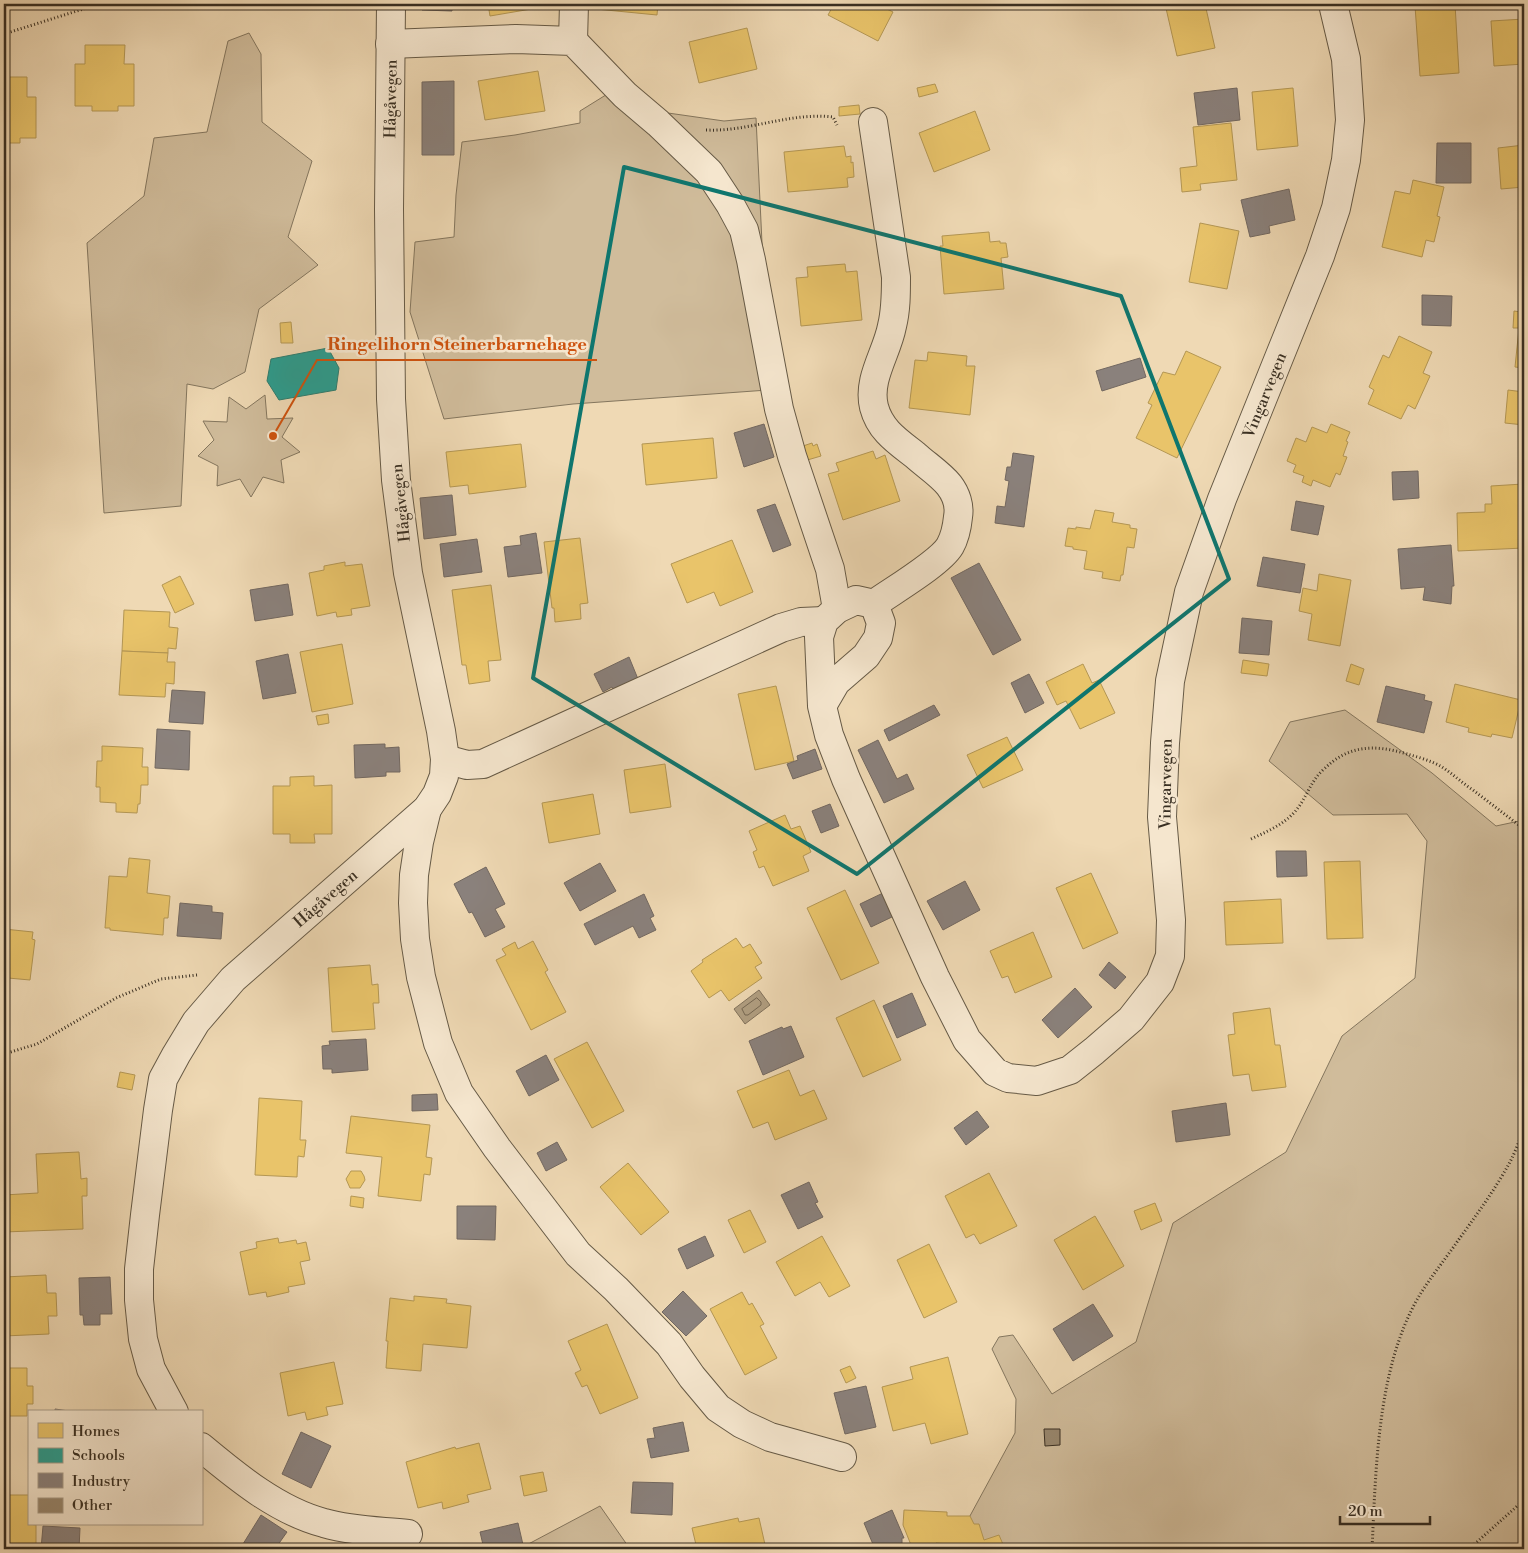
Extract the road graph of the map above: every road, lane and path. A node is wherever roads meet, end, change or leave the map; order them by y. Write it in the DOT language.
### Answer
graph roads {
  1 [pos="99,4"];
  2 [pos="391,4"];
  3 [pos="574,4"];
  4 [pos="1333,4"];
  5 [pos="4,34"];
  6 [pos="573,41"];
  7 [pos="390,44"];
  8 [pos="874,122"];
  9 [pos="658,123"];
  10 [pos="838,125"];
  11 [pos="874,604"];
  12 [pos="830,615"];
  13 [pos="822,706"];
  14 [pos="445,759"];
  15 [pos="427,809"];
  16 [pos="1524,829"];
  17 [pos="1250,839"];
  18 [pos="233,979"];
  19 [pos="4,1054"];
  20 [pos="1524,1128"];
  21 [pos="173,1410"];
  22 [pos="202,1448"];
  23 [pos="842,1457"];
  24 [pos="1524,1500"];
  25 [pos="408,1534"];
  26 [pos="1372,1549"];
  27 [pos="1469,1549"];
  1 -- 5 [label="path"];
  2 -- 7 [label="street, Hågåvegen"];
  3 -- 6 [label="street"];
  4 -- 13 [label="street, Vingarvegen"];
  6 -- 7 [label="street"];
  6 -- 9 [label="street"];
  7 -- 14 [label="street, Hågåvegen"];
  8 -- 11 [label="street"];
  9 -- 10 [label="path"];
  9 -- 12 [label="street"];
  11 -- 12 [label="street"];
  11 -- 13 [label="street"];
  12 -- 13 [label="street, Vingarvegen"];
  12 -- 14 [label="street"];
  14 -- 15 [label="street, Hågåvegen"];
  15 -- 18 [label="street, Hågåvegen"];
  15 -- 23 [label="street"];
  16 -- 17 [label="path"];
  18 -- 19 [label="path"];
  18 -- 21 [label="street, Hågåvegen"];
  20 -- 26 [label="path"];
  22 -- 25 [label="street"];
  24 -- 27 [label="path"];
}
